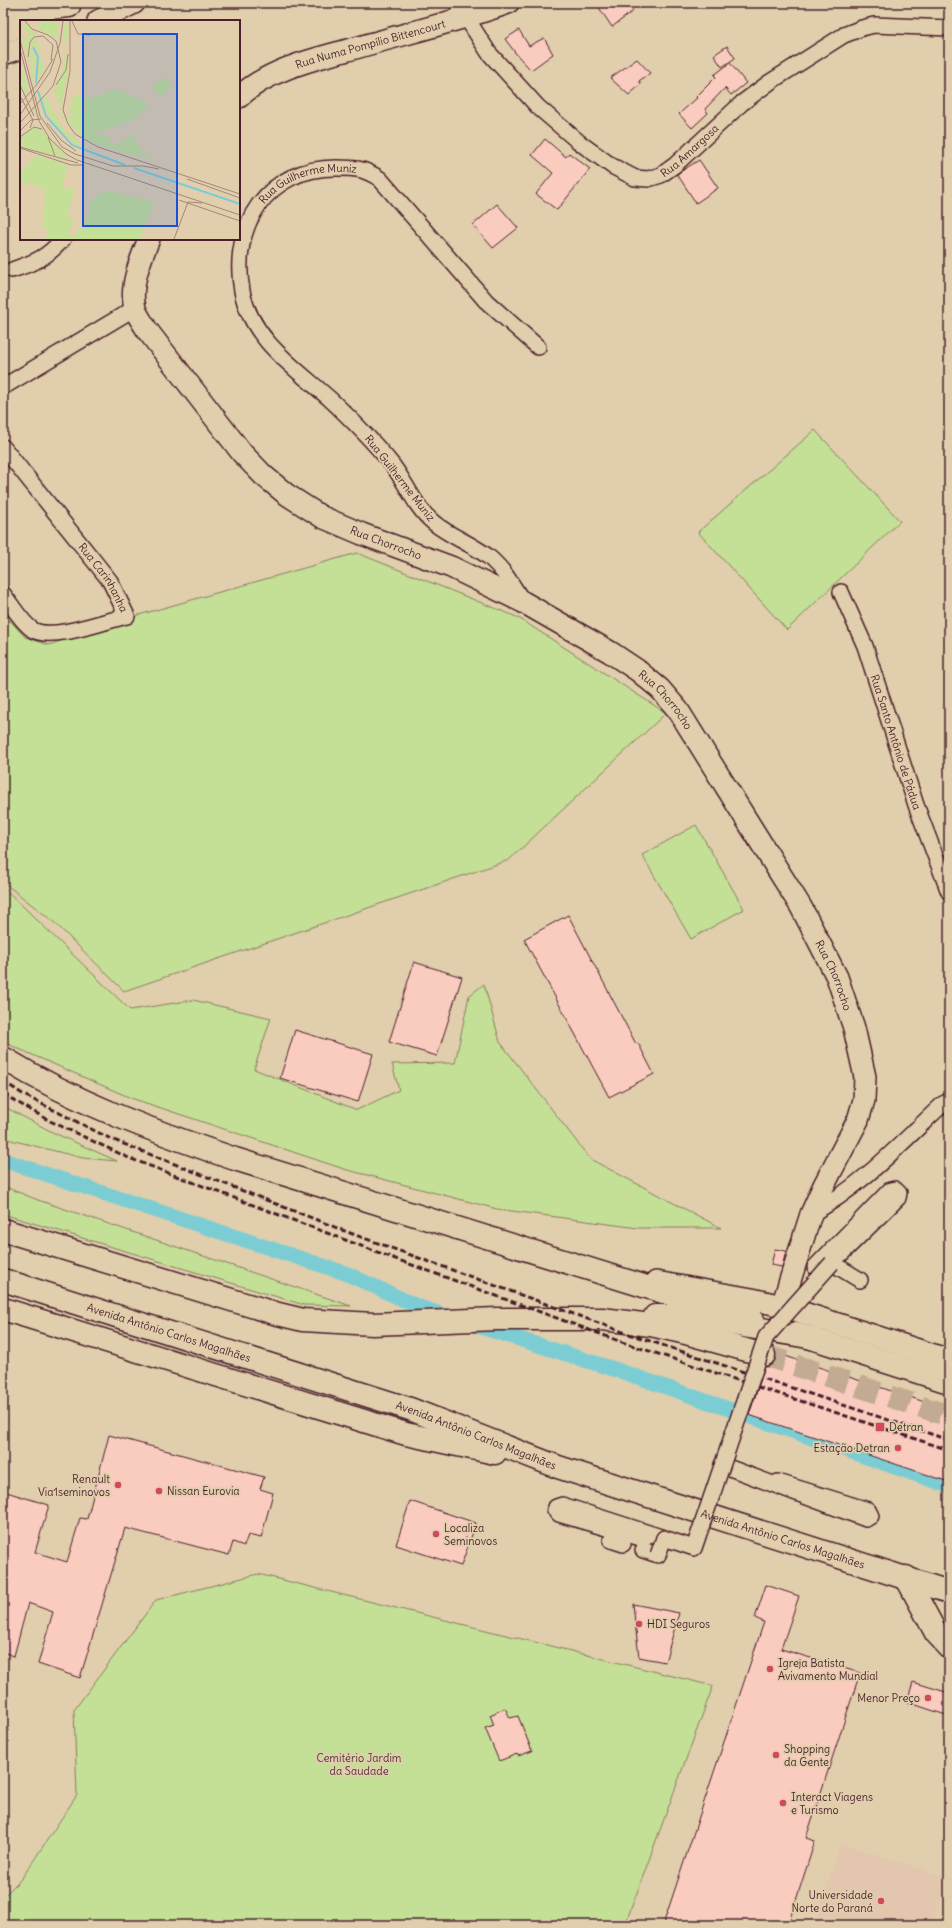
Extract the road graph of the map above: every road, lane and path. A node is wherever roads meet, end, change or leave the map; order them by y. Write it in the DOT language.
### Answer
graph roads {
  1 [pos="133,3"];
  2 [pos="508,3"];
  3 [pos="72,4"];
  4 [pos="3,10"];
  5 [pos="461,10"];
  6 [pos="36,20"];
  7 [pos="100,20"];
  8 [pos="20,26"];
  9 [pos="949,28"];
  10 [pos="3,32"];
  11 [pos="20,48"];
  12 [pos="3,54"];
  13 [pos="240,96"];
  14 [pos="62,240"];
  15 [pos="149,240"];
  16 [pos="12,270"];
  17 [pos="135,308"];
  18 [pos="538,347"];
  19 [pos="3,388"];
  20 [pos="3,447"];
  21 [pos="841,592"];
  22 [pos="3,594"];
  23 [pos="523,602"];
  24 [pos="949,892"];
  25 [pos="3,1058"];
  26 [pos="949,1101"];
  27 [pos="811,1214"];
  28 [pos="3,1219"];
  29 [pos="3,1230"];
  30 [pos="43,1242"];
  31 [pos="832,1263"];
  32 [pos="815,1267"];
  33 [pos="595,1271"];
  34 [pos="3,1280"];
  35 [pos="860,1280"];
  36 [pos="782,1306"];
  37 [pos="5,1310"];
  38 [pos="602,1319"];
  39 [pos="814,1338"];
  40 [pos="764,1355"];
  41 [pos="949,1360"];
  42 [pos="949,1382"];
  43 [pos="722,1465"];
  44 [pos="558,1467"];
  45 [pos="778,1482"];
  46 [pos="664,1538"];
  47 [pos="906,1577"];
  48 [pos="949,1592"];
  49 [pos="949,1647"];
  1 -- 7 [label="street"];
  2 -- 5 [label="street, Rua Numa Pompílio Bittencourt"];
  3 -- 4 [label="main road"];
  3 -- 6 [label="street"];
  5 -- 9 [label="street, Rua Amargosa"];
  5 -- 13 [label="street, Rua Numa Pompílio Bittencourt"];
  8 -- 10 [label="street"];
  11 -- 12 [label="street"];
  14 -- 16 [label="street"];
  15 -- 17 [label="street"];
  17 -- 19 [label="street"];
  17 -- 23 [label="street, Rua Chorrocho"];
  18 -- 23 [label="street, Rua Guilherme Muniz"];
  20 -- 22 [label="street, Rua Carinhanha"];
  21 -- 24 [label="street, Rua Santo Antônio de Pádua"];
  23 -- 27 [label="street, Rua Chorrocho"];
  25 -- 33 [label="main road"];
  26 -- 27 [label="street"];
  27 -- 36 [label="street, Rua Chorrocho"];
  28 -- 30 [label="main road"];
  29 -- 30 [label="main road"];
  30 -- 38 [label="main road"];
  31 -- 32 [label="street"];
  31 -- 35 [label="street"];
  31 -- 43 [label="street, bridge"];
  33 -- 36 [label="street"];
  33 -- 39 [label="main road"];
  34 -- 44 [label="main road, Avenida Antônio Carlos Magalhães"];
  36 -- 41 [label="street"];
  37 -- 44 [label="main road"];
  38 -- 39 [label="main road"];
  38 -- 40 [label="main road"];
  39 -- 42 [label="main road"];
  43 -- 45 [label="street"];
  43 -- 46 [label="street, bridge"];
  44 -- 47 [label="main road, Avenida Antônio Carlos Magalhães"];
  46 -- 46 [label="street, bridge"];
  47 -- 48 [label="main road, Avenida Antônio Carlos Magalhães"];
  47 -- 49 [label="main road"];
}
